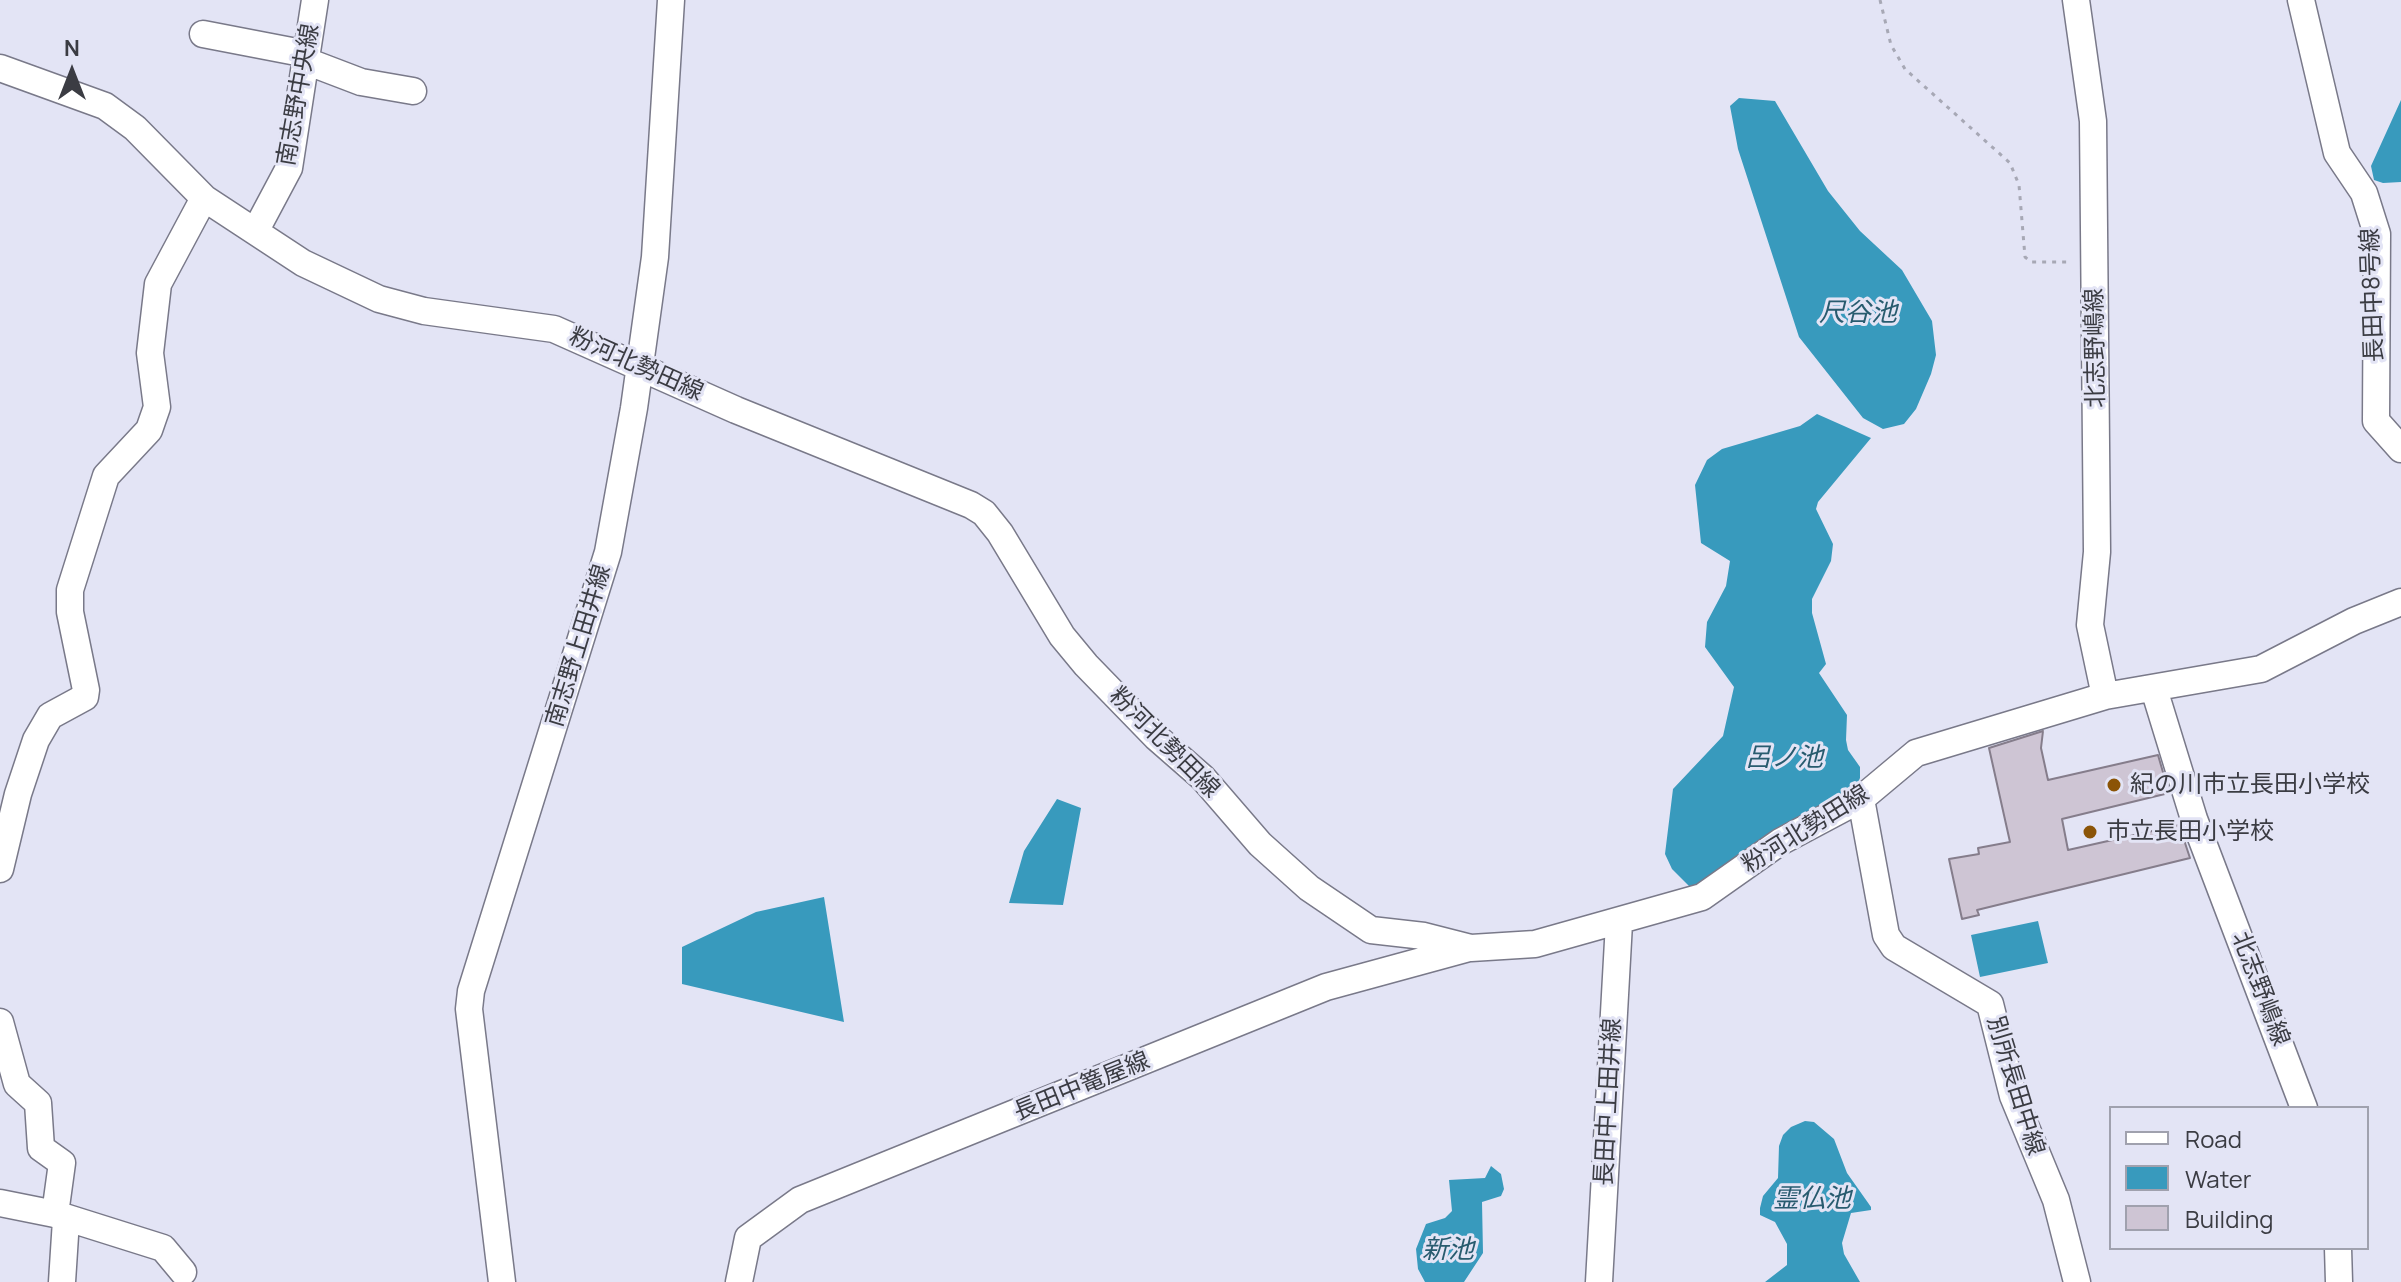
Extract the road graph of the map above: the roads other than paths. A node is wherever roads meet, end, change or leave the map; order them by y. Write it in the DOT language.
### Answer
graph roads {
  1 [pos="315,0"];
  2 [pos="671,0"];
  3 [pos="2076,0"];
  4 [pos="2301,0"];
  5 [pos="203,34"];
  6 [pos="306,58"];
  7 [pos="0,68"];
  8 [pos="413,91"];
  9 [pos="204,198"];
  10 [pos="256,230"];
  11 [pos="640,366"];
  12 [pos="2401,449"];
  13 [pos="2401,602"];
  14 [pos="2154,689"];
  15 [pos="2105,696"];
  16 [pos="1861,799"];
  17 [pos="0,869"];
  18 [pos="1619,923"];
  19 [pos="1471,948"];
  20 [pos="0,1022"];
  21 [pos="2303,1106"];
  22 [pos="0,1203"];
  23 [pos="60,1217"];
  24 [pos="2338,1250"];
  25 [pos="183,1272"];
  26 [pos="62,1282"];
  27 [pos="502,1282"];
  28 [pos="739,1282"];
  29 [pos="1599,1282"];
  30 [pos="2077,1282"];
  31 [pos="2339,1282"];
  1 -- 6 [label="street, 南志野中央線"];
  2 -- 11 [label="street, 南志野上田井線"];
  3 -- 15 [label="street, 北志野嶋線"];
  4 -- 12 [label="street, 長田中8号線"];
  5 -- 6 [label="street"];
  6 -- 8 [label="street"];
  6 -- 10 [label="street, 南志野中央線"];
  7 -- 9 [label="street, 粉河北勢田線"];
  9 -- 10 [label="street, 粉河北勢田線"];
  9 -- 17 [label="street"];
  10 -- 11 [label="street, 粉河北勢田線"];
  11 -- 19 [label="street, 粉河北勢田線"];
  11 -- 27 [label="street, 南志野上田井線"];
  13 -- 14 [label="street, 粉河北勢田線"];
  14 -- 15 [label="street, 粉河北勢田線"];
  14 -- 21 [label="street, 北志野嶋線"];
  15 -- 16 [label="street, 粉河北勢田線"];
  16 -- 18 [label="street, 粉河北勢田線"];
  16 -- 30 [label="street, 別所長田中線"];
  18 -- 19 [label="street, 粉河北勢田線"];
  18 -- 29 [label="street, 長田中上田井線"];
  19 -- 28 [label="street, 長田中篭屋線"];
  20 -- 23 [label="street"];
  22 -- 23 [label="street"];
  23 -- 25 [label="street"];
  23 -- 26 [label="street"];
  24 -- 31 [label="street"];
}
